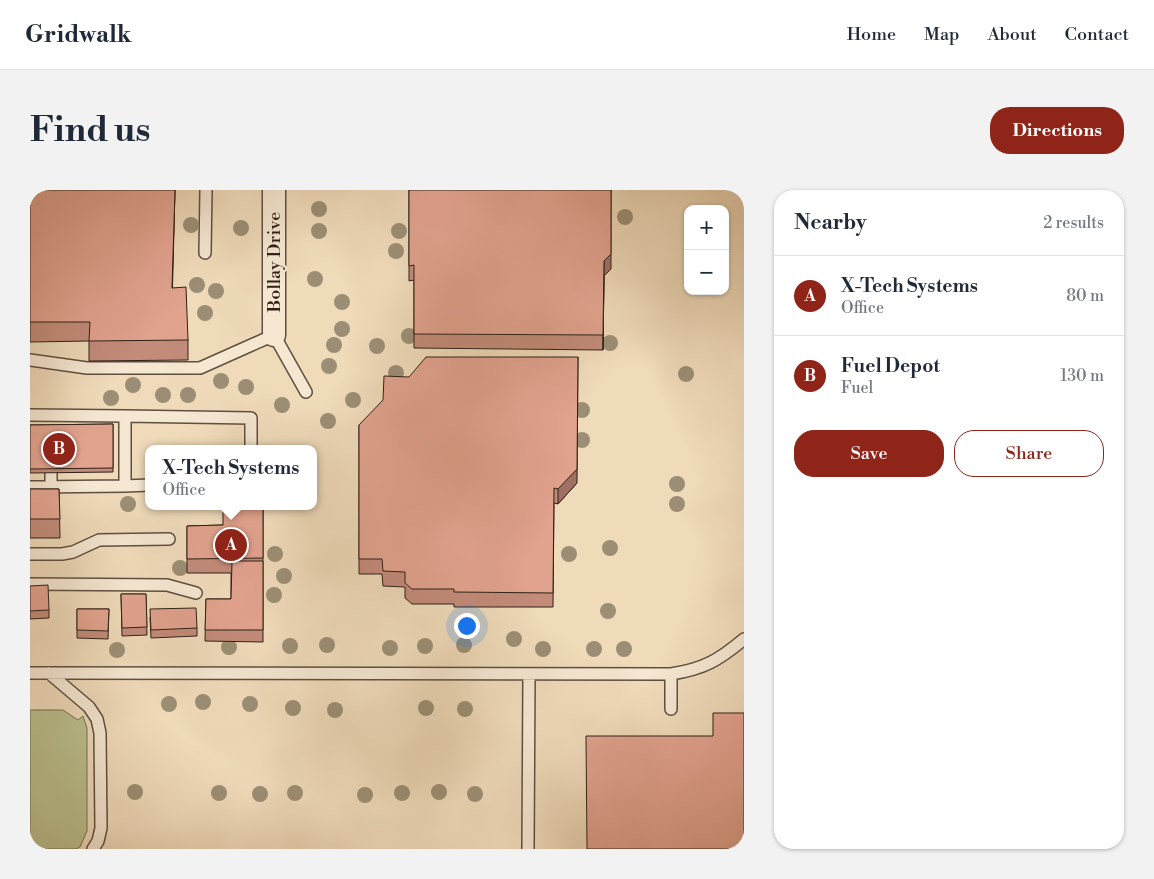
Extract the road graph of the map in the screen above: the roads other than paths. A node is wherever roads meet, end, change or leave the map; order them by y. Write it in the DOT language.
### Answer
graph roads {
  1 [pos="206,190"];
  2 [pos="274,190"];
  3 [pos="205,253"];
  4 [pos="274,335"];
  5 [pos="30,360"];
  6 [pos="306,392"];
  7 [pos="52,414"];
  8 [pos="30,415"];
  9 [pos="90,415"];
  10 [pos="125,416"];
  11 [pos="52,430"];
  12 [pos="90,430"];
  13 [pos="251,445"];
  14 [pos="51,474"];
  15 [pos="91,475"];
  16 [pos="125,486"];
  17 [pos="145,486"];
  18 [pos="92,487"];
  19 [pos="30,488"];
  20 [pos="51,488"];
  21 [pos="169,539"];
  22 [pos="30,554"];
  23 [pos="30,584"];
  24 [pos="196,593"];
  25 [pos="744,639"];
  26 [pos="30,673"];
  27 [pos="50,673"];
  28 [pos="529,674"];
  29 [pos="671,674"];
  30 [pos="671,709"];
  31 [pos="93,849"];
  32 [pos="528,849"];
  1 -- 3 [label="lane"];
  2 -- 4 [label="street, Bollay Drive"];
  4 -- 5 [label="lane"];
  4 -- 6 [label="lane"];
  7 -- 8 [label="lane"];
  7 -- 9 [label="lane"];
  7 -- 11 [label="lane"];
  9 -- 10 [label="lane"];
  9 -- 12 [label="lane"];
  10 -- 13 [label="lane"];
  10 -- 16 [label="lane"];
  14 -- 20 [label="lane"];
  15 -- 18 [label="lane"];
  16 -- 17 [label="lane"];
  16 -- 18 [label="lane"];
  18 -- 20 [label="lane"];
  19 -- 20 [label="lane"];
  21 -- 22 [label="lane"];
  23 -- 24 [label="lane"];
  25 -- 29 [label="lane"];
  26 -- 27 [label="lane"];
  27 -- 28 [label="lane"];
  27 -- 31 [label="lane"];
  28 -- 29 [label="lane"];
  28 -- 32 [label="lane"];
  29 -- 30 [label="lane"];
}
